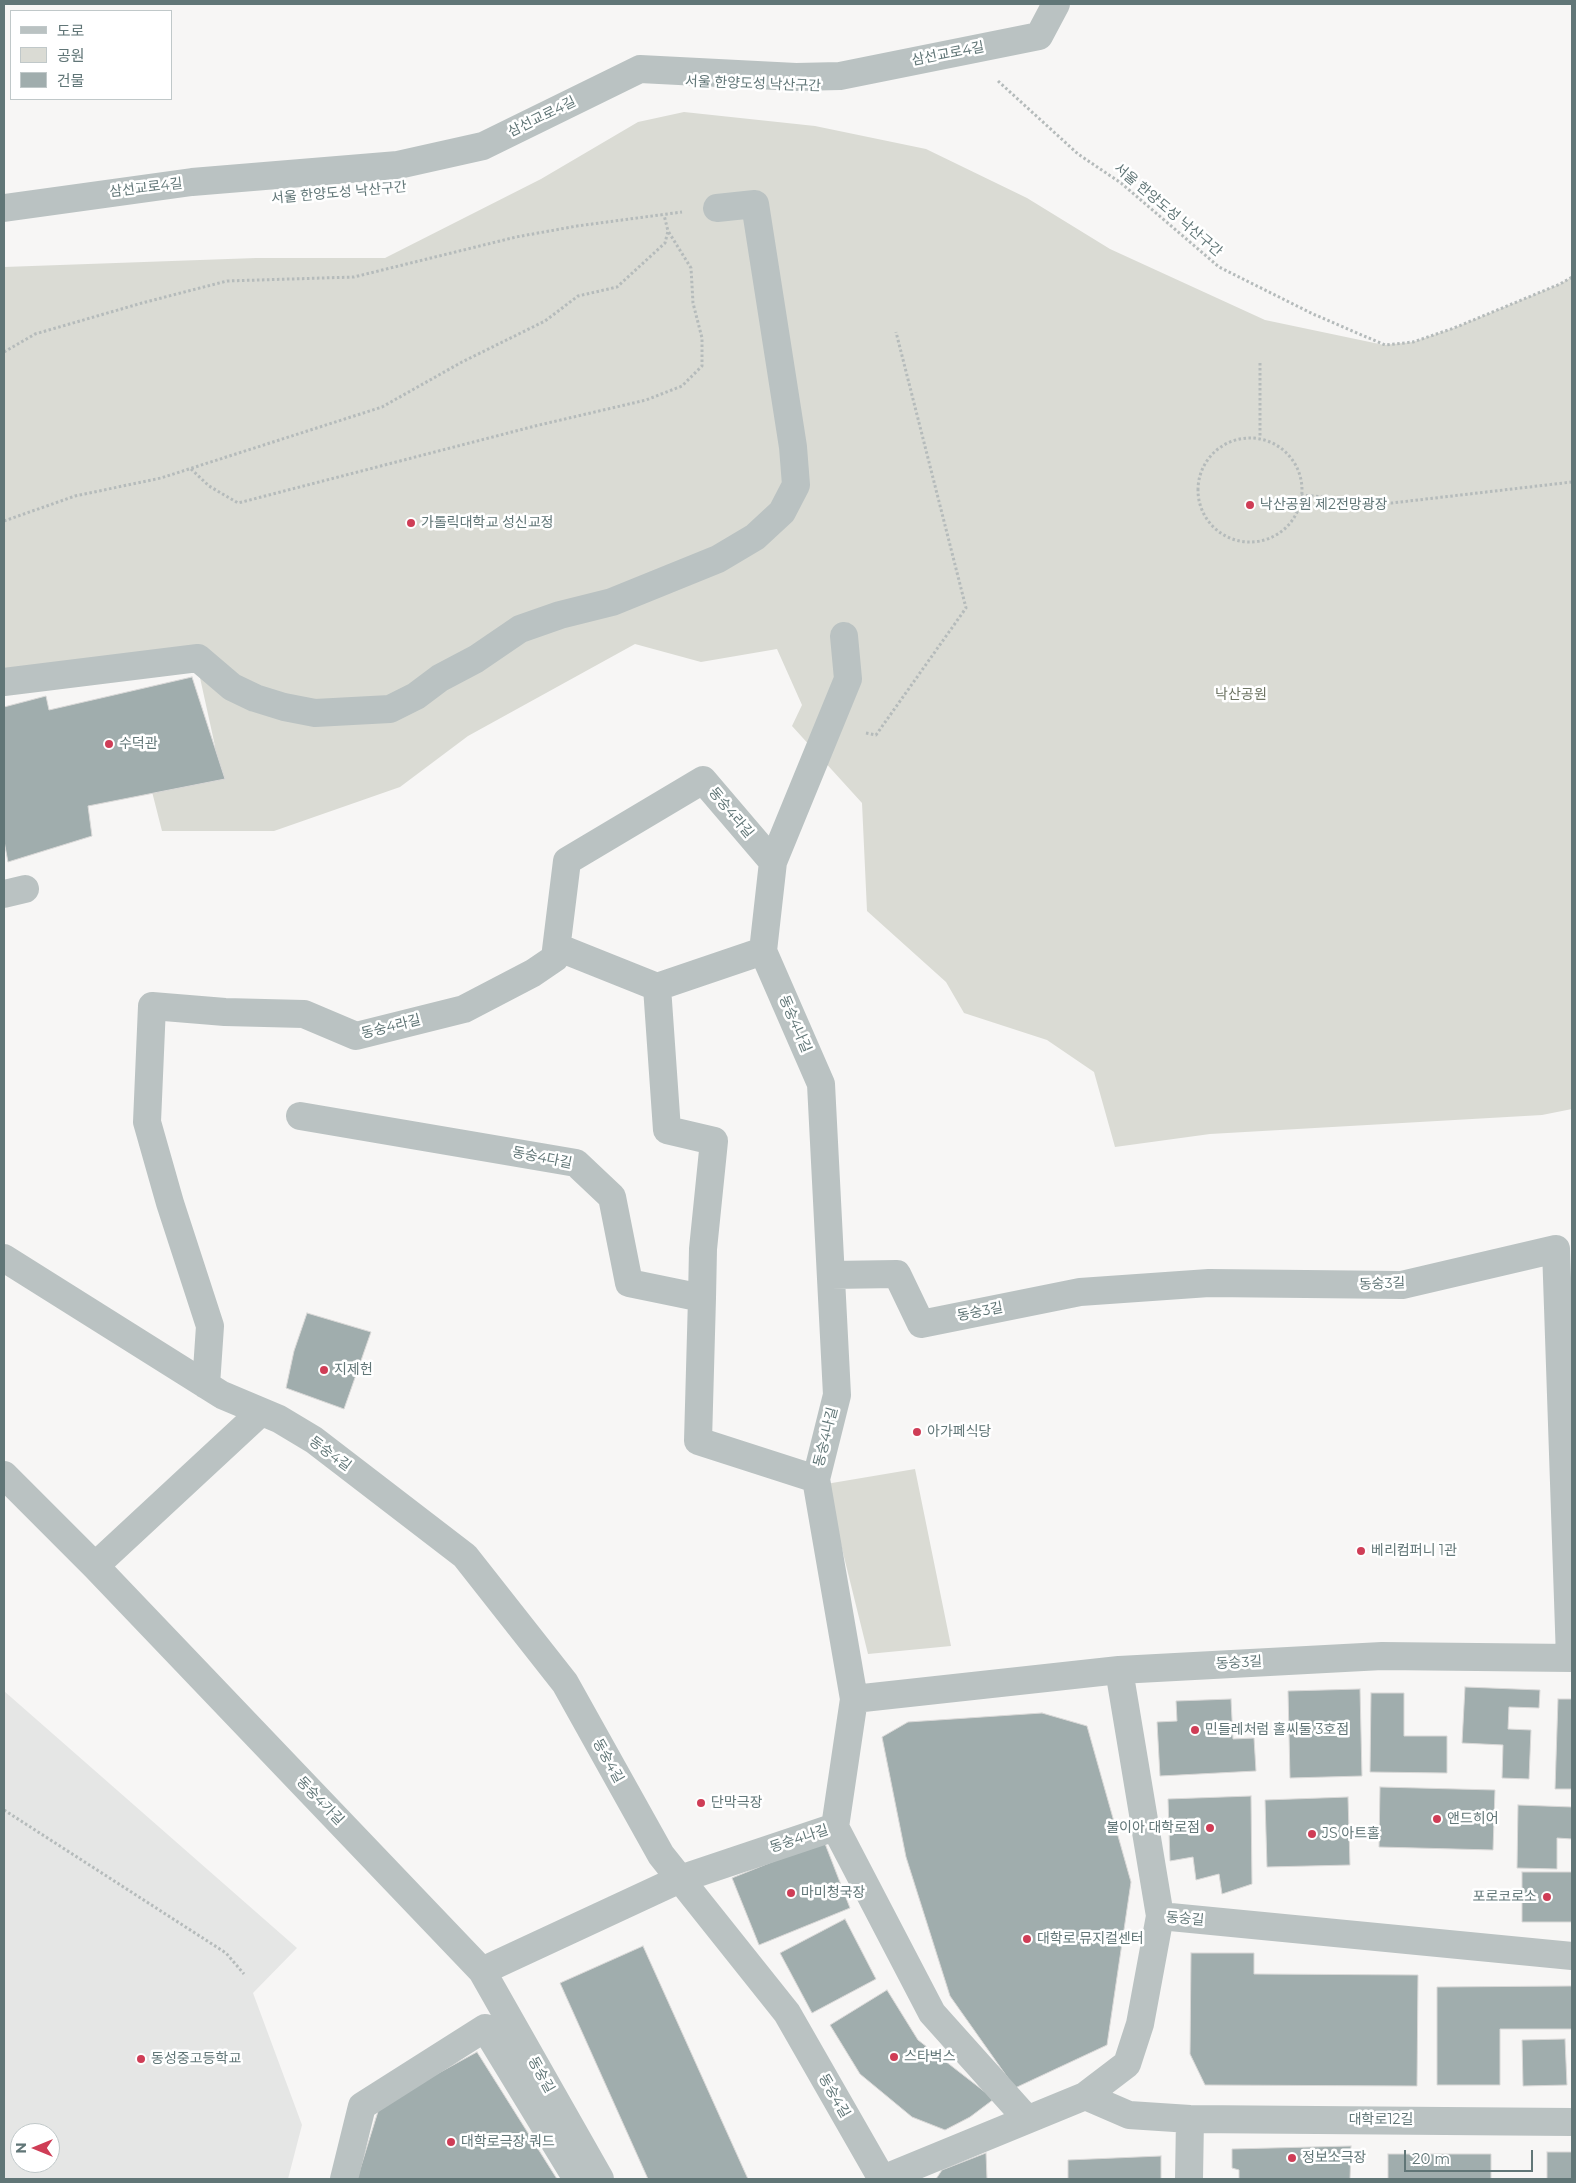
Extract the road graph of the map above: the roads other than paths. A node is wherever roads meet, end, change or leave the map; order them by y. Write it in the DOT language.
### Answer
graph roads {
  1 [pos="1056,4"];
  2 [pos="4,208"];
  3 [pos="718,208"];
  4 [pos="844,636"];
  5 [pos="4,682"];
  6 [pos="773,862"];
  7 [pos="557,947"];
  8 [pos="763,950"];
  9 [pos="658,988"];
  10 [pos="300,1116"];
  11 [pos="4,1258"];
  12 [pos="831,1275"];
  13 [pos="702,1298"];
  14 [pos="206,1385"];
  15 [pos="261,1412"];
  16 [pos="4,1476"];
  17 [pos="816,1479"];
  18 [pos="95,1566"];
  19 [pos="1571,1658"];
  20 [pos="1119,1670"];
  21 [pos="854,1698"];
  22 [pos="835,1827"];
  23 [pos="680,1879"];
  24 [pos="1160,1916"];
  25 [pos="1572,1956"];
  26 [pos="482,1971"];
  27 [pos="1085,2096"];
  28 [pos="1027,2119"];
  29 [pos="1190,2119"];
  30 [pos="1572,2122"];
  31 [pos="344,2179"];
  32 [pos="577,2179"];
  33 [pos="600,2179"];
  34 [pos="883,2179"];
  35 [pos="1189,2179"];
  1 -- 2 [label="lane, 삼선교로4길"];
  3 -- 5 [label="lane"];
  4 -- 6 [label="lane, 동숭4나길"];
  6 -- 7 [label="lane, 동숭4라길"];
  6 -- 8 [label="lane, 동숭4나길"];
  7 -- 9 [label="lane"];
  7 -- 14 [label="lane, 동숭4라길"];
  8 -- 9 [label="lane"];
  8 -- 12 [label="lane, 동숭4나길"];
  9 -- 13 [label="lane"];
  10 -- 13 [label="lane, 동숭4다길"];
  11 -- 14 [label="lane, 동숭4길"];
  12 -- 17 [label="lane, 동숭4나길"];
  12 -- 19 [label="lane, 동숭3길"];
  13 -- 17 [label="lane"];
  14 -- 15 [label="lane, 동숭4길"];
  15 -- 18 [label="lane"];
  15 -- 23 [label="lane, 동숭4길"];
  16 -- 18 [label="lane, 동숭4가길"];
  17 -- 21 [label="lane, 동숭4나길"];
  18 -- 26 [label="lane, 동숭4가길"];
  19 -- 20 [label="lane, 동숭3길"];
  20 -- 21 [label="lane, 동숭3길"];
  20 -- 24 [label="lane"];
  21 -- 22 [label="lane, 동숭4나길"];
  22 -- 23 [label="lane, 동숭4나길"];
  22 -- 28 [label="lane"];
  23 -- 26 [label="lane"];
  23 -- 34 [label="lane, 동숭4길"];
  24 -- 25 [label="lane, 동숭길"];
  24 -- 27 [label="lane, 동숭길"];
  26 -- 33 [label="lane, 동숭길"];
  27 -- 28 [label="lane, 동숭길"];
  27 -- 29 [label="lane, 대학로12길"];
  28 -- 34 [label="lane, 동숭길"];
  29 -- 30 [label="lane, 대학로12길"];
  29 -- 35 [label="lane"];
  31 -- 32 [label="lane"];
}
